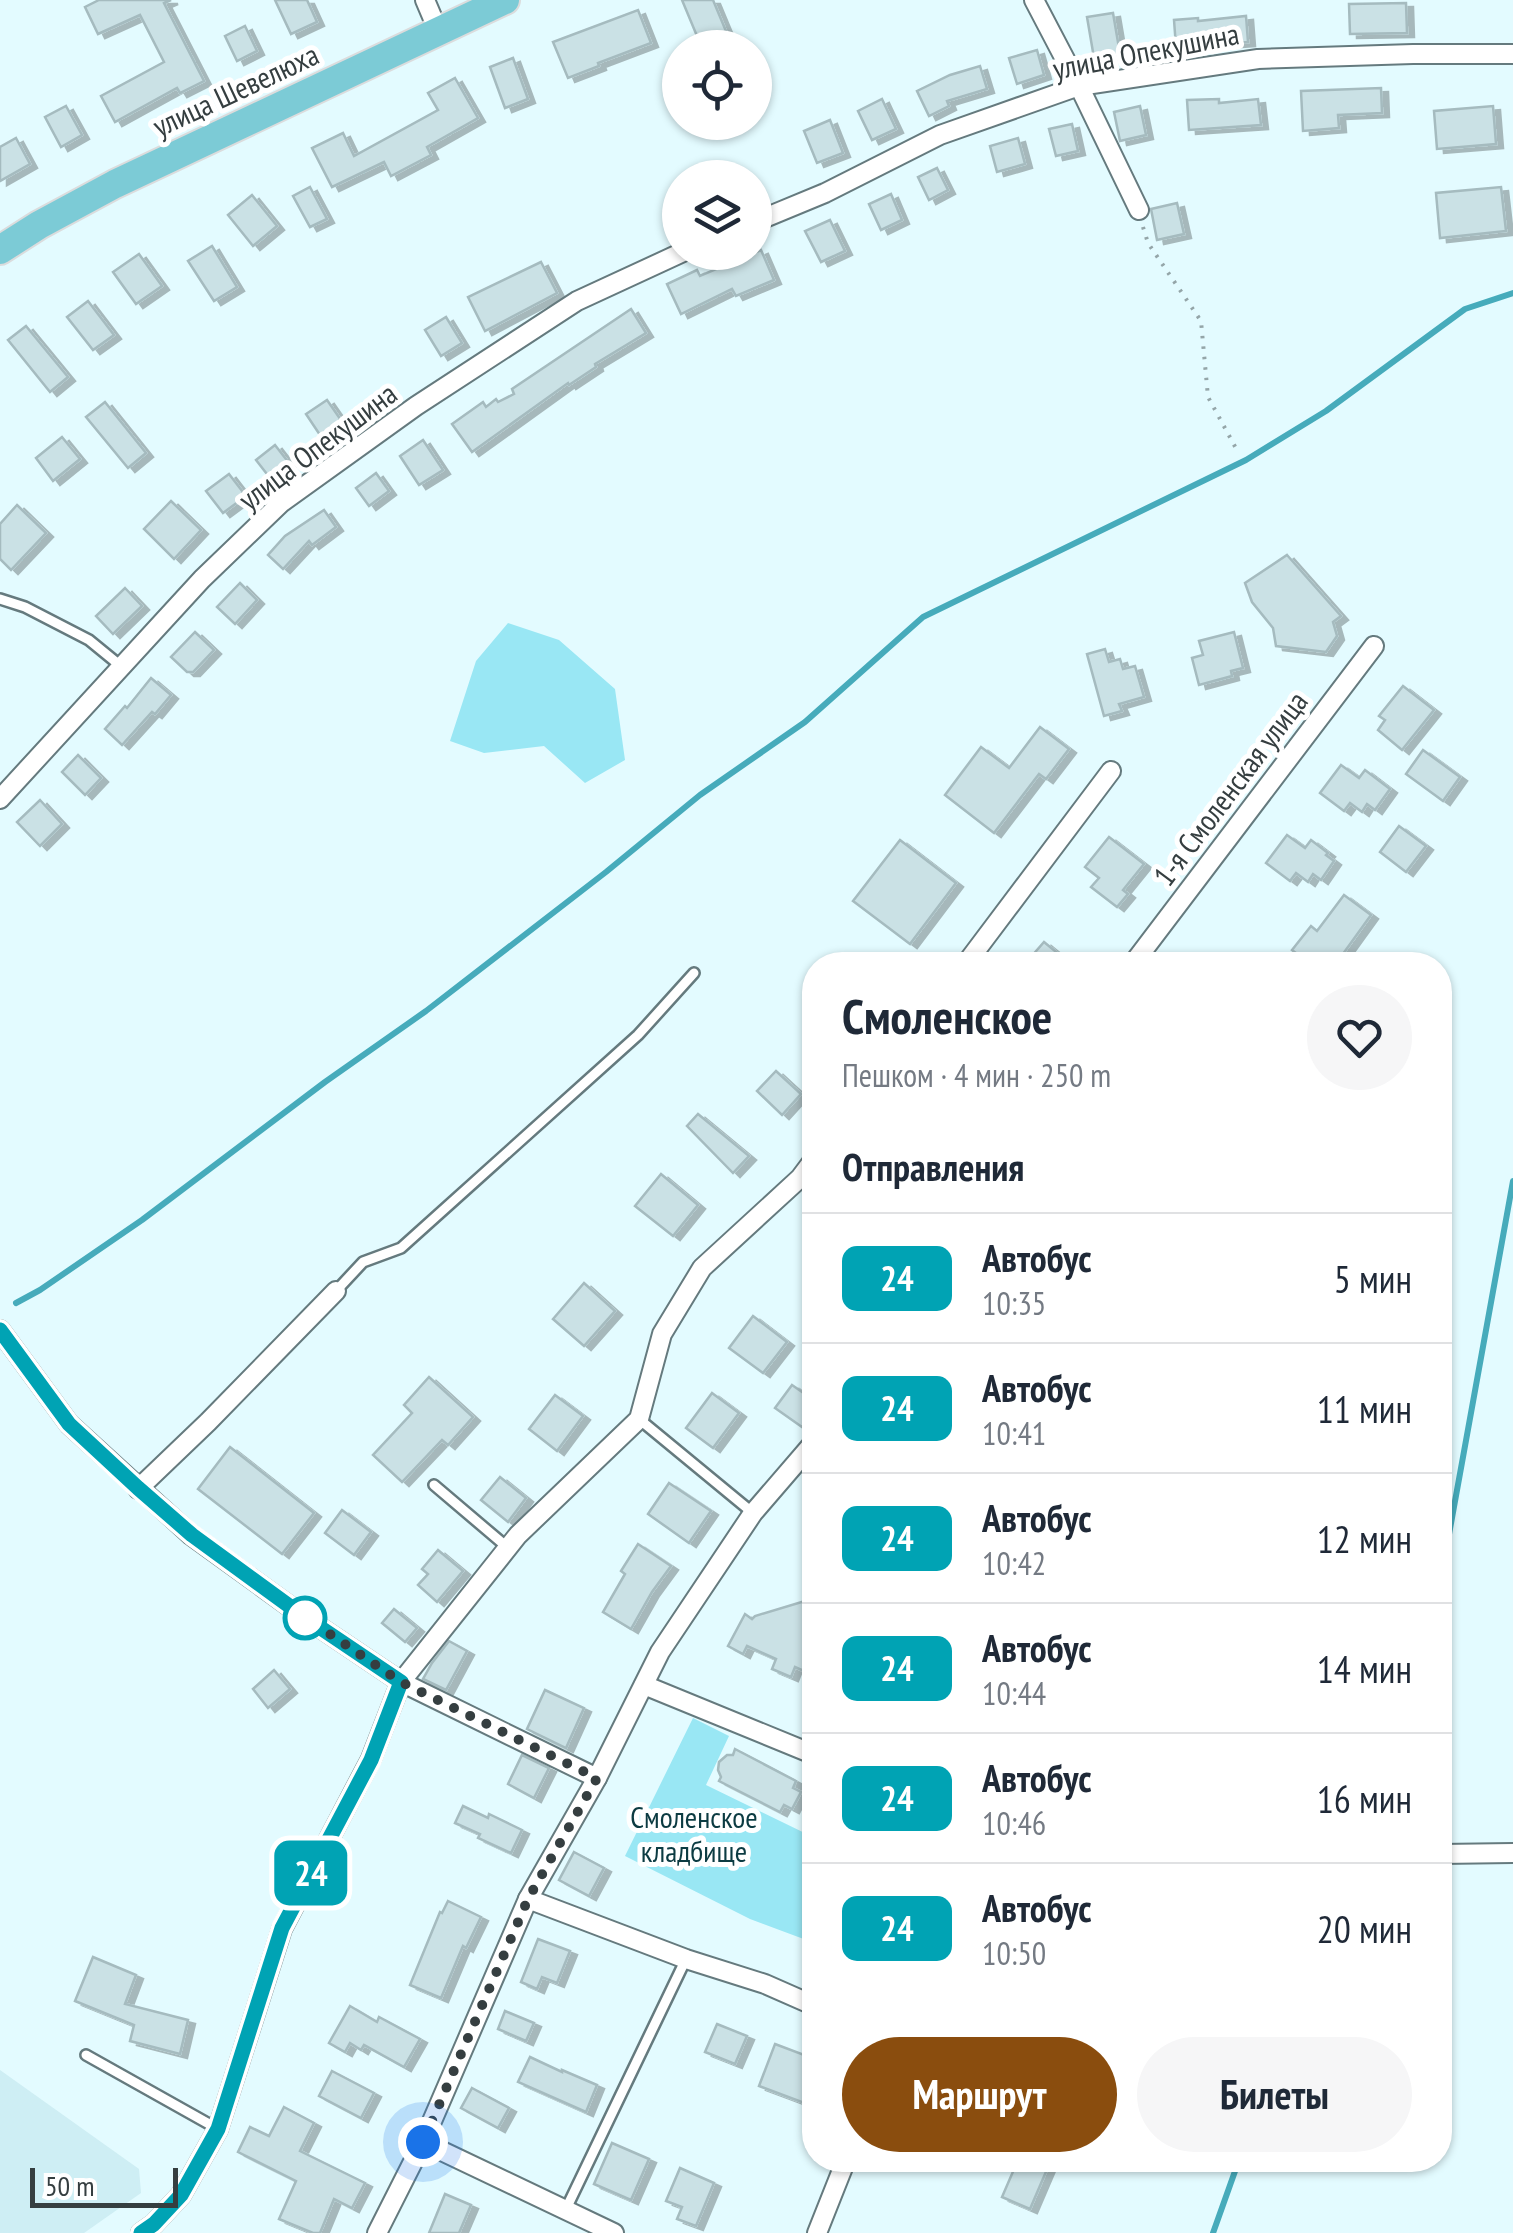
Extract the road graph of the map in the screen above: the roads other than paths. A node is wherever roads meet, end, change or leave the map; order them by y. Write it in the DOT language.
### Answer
graph roads {
  1 [pos="425,0"];
  2 [pos="505,0"];
  3 [pos="1034,0"];
  4 [pos="439,32"];
  5 [pos="1513,54"];
  6 [pos="1079,86"];
  7 [pos="1139,210"];
  8 [pos="772,215"];
  9 [pos="0,250"];
  10 [pos="662,262"];
  11 [pos="0,599"];
  12 [pos="1374,646"];
  13 [pos="122,667"];
  14 [pos="1111,771"];
  15 [pos="0,799"];
  16 [pos="975,952"];
  17 [pos="1142,952"];
  18 [pos="694,974"];
  19 [pos="802,1188"];
  20 [pos="336,1291"];
  21 [pos="0,1330"];
  22 [pos="639,1419"];
  23 [pos="802,1456"];
  24 [pos="434,1485"];
  25 [pos="138,1488"];
  26 [pos="753,1512"];
  27 [pos="507,1547"];
  28 [pos="401,1682"];
  29 [pos="644,1685"];
  30 [pos="802,1750"];
  31 [pos="597,1778"];
  32 [pos="1513,1853"];
  33 [pos="1452,1854"];
  34 [pos="528,1899"];
  35 [pos="686,1959"];
  36 [pos="802,2000"];
  37 [pos="86,2055"];
  38 [pos="218,2129"];
  39 [pos="423,2142"];
  40 [pos="841,2172"];
  41 [pos="565,2210"];
  42 [pos="141,2233"];
  43 [pos="377,2233"];
  44 [pos="614,2233"];
  45 [pos="817,2233"];
  1 -- 4 [label="street"];
  2 -- 4 [label="main road, улица Шевелюха"];
  3 -- 6 [label="street"];
  4 -- 9 [label="main road, улица Шевелюха"];
  5 -- 6 [label="street, улица Опекушина"];
  6 -- 7 [label="street"];
  6 -- 8 [label="street, улица Опекушина"];
  10 -- 13 [label="street, улица Опекушина"];
  11 -- 13 [label="lane"];
  12 -- 17 [label="street, 1-я Смоленская улица"];
  13 -- 15 [label="street, улица Опекушина"];
  14 -- 16 [label="street"];
  18 -- 20 [label="lane"];
  19 -- 22 [label="street"];
  20 -- 25 [label="street"];
  21 -- 25 [label="street"];
  22 -- 26 [label="lane"];
  22 -- 27 [label="street"];
  23 -- 26 [label="street"];
  24 -- 27 [label="lane"];
  25 -- 28 [label="street"];
  26 -- 29 [label="street"];
  27 -- 28 [label="street"];
  28 -- 31 [label="street"];
  28 -- 38 [label="street"];
  29 -- 30 [label="street"];
  29 -- 31 [label="street"];
  31 -- 34 [label="street"];
  32 -- 33 [label="street"];
  34 -- 35 [label="street"];
  34 -- 39 [label="street"];
  35 -- 36 [label="street"];
  35 -- 41 [label="lane"];
  37 -- 38 [label="lane"];
  38 -- 42 [label="street"];
  39 -- 41 [label="street"];
  39 -- 43 [label="street"];
  40 -- 45 [label="street"];
  41 -- 44 [label="street"];
}
